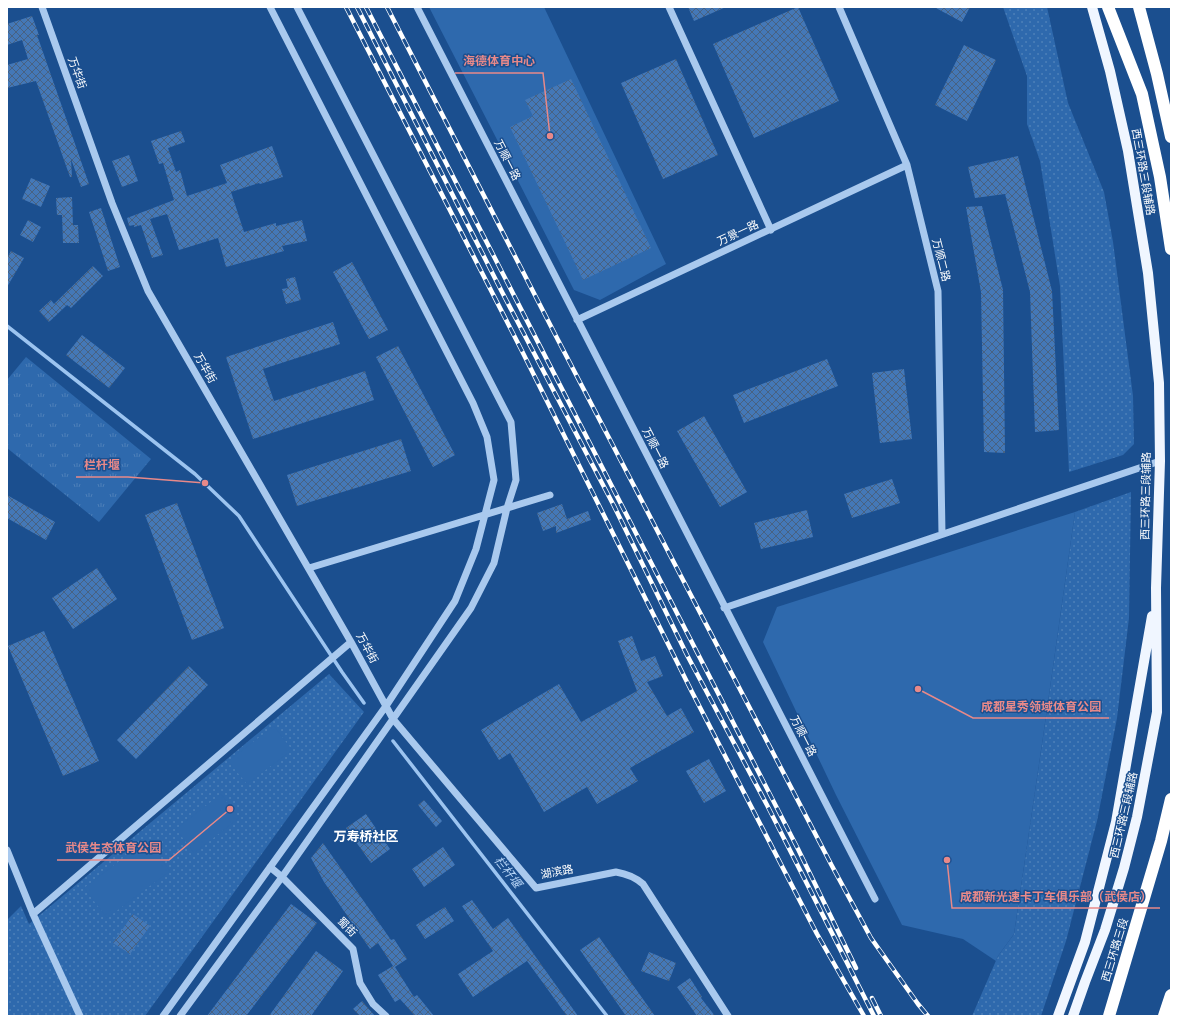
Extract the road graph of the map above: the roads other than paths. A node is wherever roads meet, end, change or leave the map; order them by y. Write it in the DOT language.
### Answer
graph roads {
  1 [pos="42,7"];
  2 [pos="270,7"];
  3 [pos="297,7"];
  4 [pos="417,7"];
  5 [pos="668,7"];
  6 [pos="839,7"];
  7 [pos="1092,7"];
  8 [pos="1139,7"];
  9 [pos="1109,9"];
  10 [pos="1171,137"];
  11 [pos="907,165"];
  12 [pos="770,230"];
  13 [pos="1171,249"];
  14 [pos="577,320"];
  15 [pos="1160,461"];
  16 [pos="550,495"];
  17 [pos="507,508"];
  18 [pos="485,515"];
  19 [pos="942,534"];
  20 [pos="309,568"];
  21 [pos="1156,588"];
  22 [pos="724,608"];
  23 [pos="351,642"];
  24 [pos="386,706"];
  25 [pos="394,719"];
  26 [pos="1171,799"];
  27 [pos="7,850"];
  28 [pos="270,867"];
  29 [pos="282,877"];
  30 [pos="875,899"];
  31 [pos="33,914"];
  32 [pos="1171,995"];
  33 [pos="80,1016"];
  34 [pos="163,1016"];
  35 [pos="180,1016"];
  36 [pos="386,1016"];
  37 [pos="728,1016"];
  38 [pos="1058,1016"];
  39 [pos="1073,1016"];
  40 [pos="1109,1016"];
  41 [pos="1164,1016"];
  1 -- 20 [label="street, 万华街"];
  2 -- 18 [label="street"];
  3 -- 17 [label="street"];
  4 -- 14 [label="street, 万顺一路"];
  5 -- 12 [label="street"];
  6 -- 11 [label="street, 万顺二路"];
  7 -- 15 [label="main road, 西三环路三段辅路"];
  8 -- 10 [label="highway"];
  9 -- 13 [label="highway"];
  11 -- 12 [label="street, 万景一路"];
  11 -- 19 [label="street, 万顺二路"];
  12 -- 14 [label="street, 万景一路"];
  14 -- 22 [label="street, 万顺一路"];
  15 -- 19 [label="street"];
  15 -- 21 [label="main road, 西三环路三段辅路"];
  16 -- 17 [label="street"];
  17 -- 18 [label="street"];
  17 -- 25 [label="street"];
  18 -- 20 [label="street"];
  18 -- 24 [label="street"];
  19 -- 22 [label="street"];
  20 -- 23 [label="street, 万华街"];
  21 -- 38 [label="main road"];
  21 -- 39 [label="main road, 西三环路三段辅路"];
  22 -- 30 [label="street, 万顺一路"];
  23 -- 24 [label="street, 万华街"];
  23 -- 31 [label="street"];
  24 -- 25 [label="street, 万华街"];
  24 -- 28 [label="street"];
  25 -- 29 [label="street"];
  25 -- 37 [label="street, 湖滨路"];
  26 -- 40 [label="highway, 西三环路三段"];
  27 -- 31 [label="street"];
  28 -- 29 [label="street, 蜀街"];
  28 -- 34 [label="street"];
  29 -- 35 [label="street"];
  29 -- 36 [label="street, 蜀街"];
  31 -- 33 [label="street"];
  32 -- 41 [label="highway"];
}
